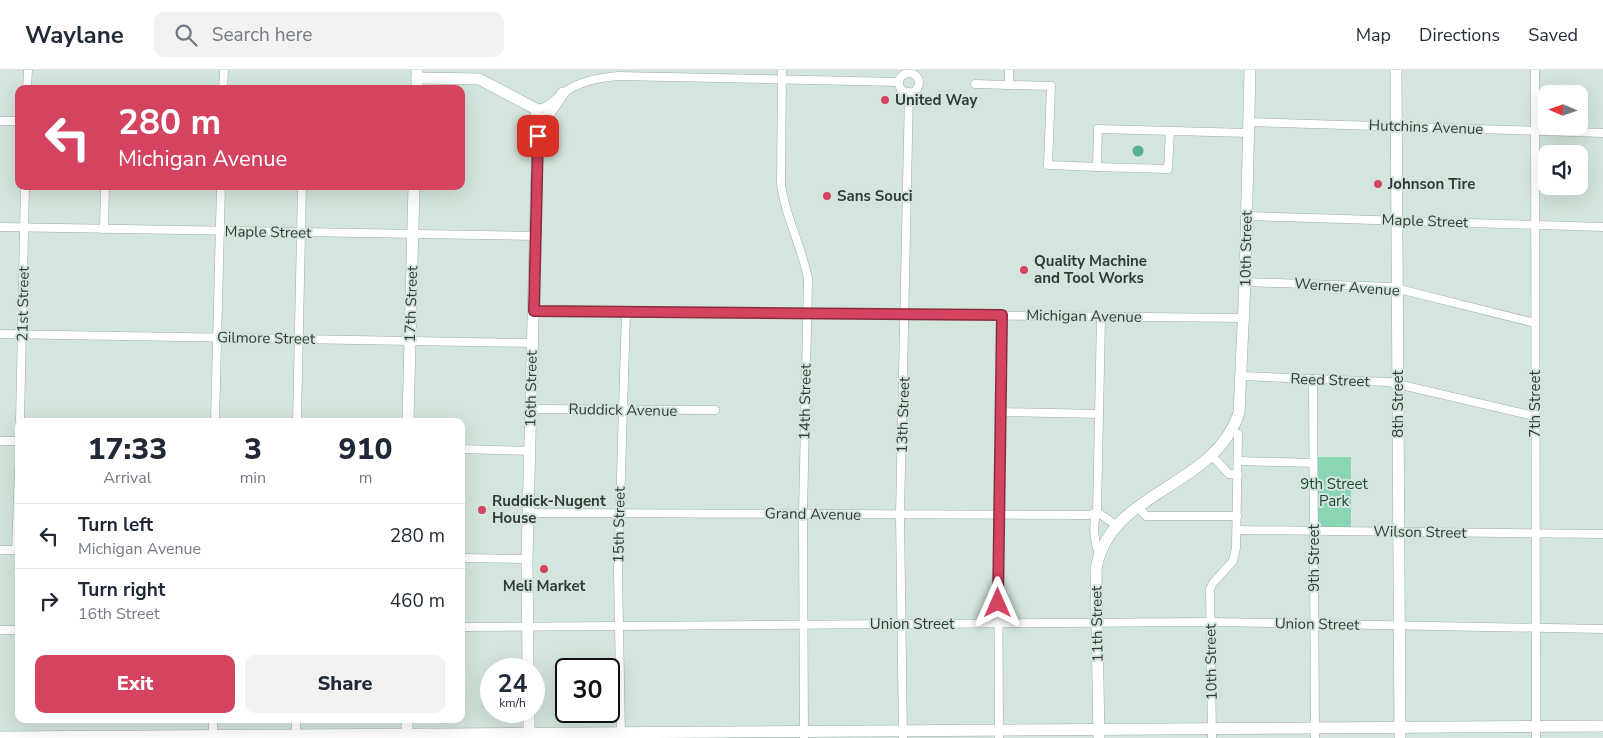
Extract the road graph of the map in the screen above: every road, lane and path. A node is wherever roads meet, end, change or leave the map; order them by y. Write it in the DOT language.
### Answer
graph roads {
  1 [pos="28,70"];
  2 [pos="224,70"];
  3 [pos="1009,70"];
  4 [pos="1250,70"];
  5 [pos="1396,70"];
  6 [pos="1535,70"];
  7 [pos="909,72"];
  8 [pos="694,74"];
  9 [pos="782,74"];
  10 [pos="417,79"];
  11 [pos="899,82"];
  12 [pos="975,84"];
  13 [pos="1009,84"];
  14 [pos="27,85"];
  15 [pos="223,85"];
  16 [pos="909,92"];
  17 [pos="563,93"];
  18 [pos="536,109"];
  19 [pos="0,121"];
  20 [pos="15,121"];
  21 [pos="1397,126"];
  22 [pos="1249,128"];
  23 [pos="1170,131"];
  24 [pos="1534,131"];
  25 [pos="1603,133"];
  26 [pos="538,136"];
  27 [pos="1097,166"];
  28 [pos="25,190"];
  29 [pos="105,190"];
  30 [pos="221,190"];
  31 [pos="302,190"];
  32 [pos="414,190"];
  33 [pos="1246,216"];
  34 [pos="1397,220"];
  35 [pos="1534,224"];
  36 [pos="0,227"];
  37 [pos="24,227"];
  38 [pos="1603,227"];
  39 [pos="104,229"];
  40 [pos="220,230"];
  41 [pos="301,232"];
  42 [pos="413,234"];
  43 [pos="535,236"];
  44 [pos="1245,282"];
  45 [pos="1398,289"];
  46 [pos="534,311"];
  47 [pos="626,312"];
  48 [pos="808,313"];
  49 [pos="904,314"];
  50 [pos="1002,315"];
  51 [pos="1101,317"];
  52 [pos="1244,318"];
  53 [pos="1534,323"];
  54 [pos="0,334"];
  55 [pos="23,334"];
  56 [pos="217,338"];
  57 [pos="299,339"];
  58 [pos="410,341"];
  59 [pos="532,343"];
  60 [pos="1241,376"];
  61 [pos="1313,379"];
  62 [pos="1398,385"];
  63 [pos="531,409"];
  64 [pos="622,410"];
  65 [pos="715,410"];
  66 [pos="999,412"];
  67 [pos="1099,414"];
  68 [pos="1534,416"];
  69 [pos="20,418"];
  70 [pos="215,418"];
  71 [pos="297,418"];
  72 [pos="408,418"];
  73 [pos="1236,431"];
  74 [pos="0,441"];
  75 [pos="15,441"];
  76 [pos="465,449"];
  77 [pos="530,451"];
  78 [pos="1212,456"];
  79 [pos="1238,462"];
  80 [pos="1313,464"];
  81 [pos="1238,475"];
  82 [pos="1138,507"];
  83 [pos="1097,512"];
  84 [pos="528,513"];
  85 [pos="619,514"];
  86 [pos="803,514"];
  87 [pos="900,515"];
  88 [pos="998,515"];
  89 [pos="1238,516"];
  90 [pos="1116,525"];
  91 [pos="1237,530"];
  92 [pos="1314,531"];
  93 [pos="1399,532"];
  94 [pos="1535,534"];
  95 [pos="1603,534"];
  96 [pos="0,550"];
  97 [pos="15,550"];
  98 [pos="1099,554"];
  99 [pos="465,558"];
  100 [pos="527,559"];
  101 [pos="1210,622"];
  102 [pos="1097,623"];
  103 [pos="901,624"];
  104 [pos="998,624"];
  105 [pos="1314,624"];
  106 [pos="618,626"];
  107 [pos="802,626"];
  108 [pos="1399,626"];
  109 [pos="465,627"];
  110 [pos="528,627"];
  111 [pos="1535,628"];
  112 [pos="1603,629"];
  113 [pos="0,630"];
  114 [pos="15,630"];
  115 [pos="528,658"];
  116 [pos="213,723"];
  117 [pos="296,723"];
  118 [pos="407,723"];
  119 [pos="529,723"];
  120 [pos="1536,726"];
  121 [pos="1603,726"];
  122 [pos="1400,732"];
  123 [pos="1315,733"];
  124 [pos="1099,734"];
  125 [pos="1212,734"];
  126 [pos="804,735"];
  127 [pos="902,735"];
  128 [pos="999,735"];
  129 [pos="407,736"];
  130 [pos="529,736"];
  131 [pos="621,736"];
  132 [pos="0,737"];
  133 [pos="213,737"];
  134 [pos="296,737"];
  135 [pos="1536,738"];
  1 -- 14 [label="street"];
  2 -- 15 [label="street"];
  3 -- 13 [label="street"];
  4 -- 22 [label="street, 10th Street"];
  5 -- 21 [label="street, 8th Street"];
  6 -- 24 [label="street, 7th Street"];
  7 -- 11 [label="street"];
  7 -- 16 [label="street"];
  8 -- 9 [label="street"];
  8 -- 17 [label="street"];
  9 -- 11 [label="street"];
  9 -- 48 [label="street, 14th Street"];
  10 -- 18 [label="street"];
  11 -- 16 [label="street"];
  12 -- 13 [label="street"];
  13 -- 27 [label="street"];
  16 -- 49 [label="street, 13th Street"];
  17 -- 18 [label="street"];
  17 -- 26 [label="street"];
  18 -- 26 [label="street, 16th Street"];
  19 -- 20 [label="street"];
  21 -- 22 [label="street, Hutchins Avenue"];
  21 -- 24 [label="street, Hutchins Avenue"];
  21 -- 34 [label="street, 8th Street"];
  22 -- 23 [label="street, Hutchins Avenue"];
  22 -- 33 [label="street, 10th Street"];
  23 -- 27 [label="street, Hutchins Avenue"];
  23 -- 27 [label="street"];
  24 -- 25 [label="street, Hutchins Avenue"];
  24 -- 35 [label="street, 7th Street"];
  26 -- 43 [label="street, 16th Street"];
  28 -- 37 [label="street, 21st Street"];
  29 -- 39 [label="street"];
  30 -- 40 [label="street"];
  31 -- 41 [label="street"];
  32 -- 42 [label="street, 17th Street"];
  33 -- 34 [label="street, Maple Street"];
  33 -- 44 [label="street, 10th Street"];
  34 -- 35 [label="street, Maple Street"];
  34 -- 45 [label="street, 8th Street"];
  35 -- 38 [label="street, Maple Street"];
  35 -- 53 [label="street, 7th Street"];
  36 -- 37 [label="street, Maple Street"];
  37 -- 39 [label="street, Maple Street"];
  37 -- 55 [label="street, 21st Street"];
  39 -- 40 [label="street, Maple Street"];
  40 -- 41 [label="street, Maple Street"];
  40 -- 56 [label="street"];
  41 -- 42 [label="street, Maple Street"];
  41 -- 57 [label="street"];
  42 -- 43 [label="street, Maple Street"];
  42 -- 58 [label="street, 17th Street"];
  43 -- 46 [label="street, 16th Street"];
  44 -- 45 [label="street, Werner Avenue"];
  44 -- 52 [label="street, 10th Street"];
  45 -- 53 [label="street, Werner Avenue"];
  45 -- 62 [label="street, 8th Street"];
  46 -- 47 [label="street, Michigan Avenue"];
  46 -- 59 [label="street, 16th Street"];
  47 -- 48 [label="street, Michigan Avenue"];
  47 -- 64 [label="street, 15th Street"];
  48 -- 49 [label="street, Michigan Avenue"];
  48 -- 86 [label="street, 14th Street"];
  49 -- 50 [label="street, Michigan Avenue"];
  49 -- 87 [label="street, 13th Street"];
  50 -- 51 [label="street, Michigan Avenue"];
  50 -- 66 [label="street"];
  51 -- 52 [label="street, Michigan Avenue"];
  51 -- 67 [label="street, 11th Street"];
  52 -- 60 [label="street, 10th Street"];
  53 -- 68 [label="street, 7th Street"];
  54 -- 55 [label="street, Gilmore Street"];
  55 -- 56 [label="street, Gilmore Street"];
  55 -- 69 [label="street, 21st Street"];
  56 -- 57 [label="street, Gilmore Street"];
  56 -- 70 [label="street"];
  57 -- 58 [label="street, Gilmore Street"];
  57 -- 71 [label="street"];
  58 -- 59 [label="street, Gilmore Street"];
  58 -- 72 [label="street, 17th Street"];
  59 -- 63 [label="street, 16th Street"];
  60 -- 61 [label="street, Reed Street"];
  60 -- 73 [label="street, 10th Street"];
  61 -- 62 [label="street, Reed Street"];
  61 -- 80 [label="street, 9th Street"];
  62 -- 68 [label="street, Reed Street"];
  62 -- 93 [label="street, 8th Street"];
  63 -- 64 [label="street, Ruddick Avenue"];
  63 -- 77 [label="street, 16th Street"];
  64 -- 65 [label="street, Ruddick Avenue"];
  64 -- 85 [label="street, 15th Street"];
  66 -- 67 [label="street"];
  66 -- 88 [label="street"];
  67 -- 83 [label="street, 11th Street"];
  68 -- 94 [label="street, 7th Street"];
  73 -- 78 [label="street"];
  73 -- 79 [label="street, 10th Street"];
  74 -- 75 [label="street"];
  76 -- 77 [label="street"];
  77 -- 84 [label="street, 16th Street"];
  78 -- 81 [label="street"];
  78 -- 82 [label="street"];
  79 -- 80 [label="street"];
  79 -- 81 [label="street, 10th Street"];
  80 -- 92 [label="street, 9th Street"];
  81 -- 89 [label="street, 10th Street"];
  82 -- 89 [label="street"];
  82 -- 90 [label="street"];
  83 -- 88 [label="street, Grand Avenue"];
  83 -- 90 [label="street"];
  83 -- 98 [label="street, 11th Street"];
  84 -- 85 [label="street, Grand Avenue"];
  84 -- 100 [label="street, 16th Street"];
  85 -- 86 [label="street, Grand Avenue"];
  85 -- 106 [label="street, 15th Street"];
  86 -- 87 [label="street, Grand Avenue"];
  86 -- 107 [label="street, 14th Street"];
  87 -- 88 [label="street, Grand Avenue"];
  87 -- 103 [label="street, 13th Street"];
  88 -- 104 [label="street"];
  89 -- 91 [label="street, 10th Street"];
  90 -- 98 [label="street"];
  91 -- 92 [label="street, Wilson Street"];
  91 -- 101 [label="street, 10th Street"];
  92 -- 93 [label="street, Wilson Street"];
  92 -- 105 [label="street, 9th Street"];
  93 -- 94 [label="street, Wilson Street"];
  93 -- 108 [label="street, 8th Street"];
  94 -- 95 [label="street, Wilson Street"];
  94 -- 111 [label="street, 7th Street"];
  96 -- 97 [label="street"];
  98 -- 102 [label="street, 11th Street"];
  99 -- 100 [label="street"];
  100 -- 110 [label="street, 16th Street"];
  101 -- 102 [label="street, Union Street"];
  101 -- 105 [label="street, Union Street"];
  101 -- 125 [label="street, 10th Street"];
  102 -- 104 [label="street, Union Street"];
  102 -- 124 [label="street, 11th Street"];
  103 -- 104 [label="street, Union Street"];
  103 -- 107 [label="street, Union Street"];
  103 -- 127 [label="street, 13th Street"];
  104 -- 128 [label="street"];
  105 -- 108 [label="street, Union Street"];
  105 -- 123 [label="street, 9th Street"];
  106 -- 107 [label="street, Union Street"];
  106 -- 110 [label="street, Union Street"];
  106 -- 131 [label="street, 15th Street"];
  107 -- 126 [label="street, 14th Street"];
  108 -- 111 [label="street, Union Street"];
  108 -- 122 [label="street, 8th Street"];
  109 -- 110 [label="street, Union Street"];
  110 -- 115 [label="street, 16th Street"];
  111 -- 112 [label="street, Union Street"];
  111 -- 120 [label="street, 7th Street"];
  113 -- 114 [label="street"];
  116 -- 133 [label="street"];
  117 -- 134 [label="street"];
  118 -- 129 [label="street"];
  119 -- 130 [label="street"];
  120 -- 121 [label="street"];
  120 -- 122 [label="street"];
  120 -- 135 [label="street, 7th Street"];
  122 -- 123 [label="street"];
  123 -- 125 [label="street"];
  124 -- 125 [label="street"];
  124 -- 128 [label="street"];
  126 -- 127 [label="street"];
  126 -- 131 [label="street"];
  127 -- 128 [label="street"];
  129 -- 130 [label="street"];
  129 -- 134 [label="street"];
  130 -- 131 [label="street"];
  132 -- 133 [label="street"];
  133 -- 134 [label="street"];
}
